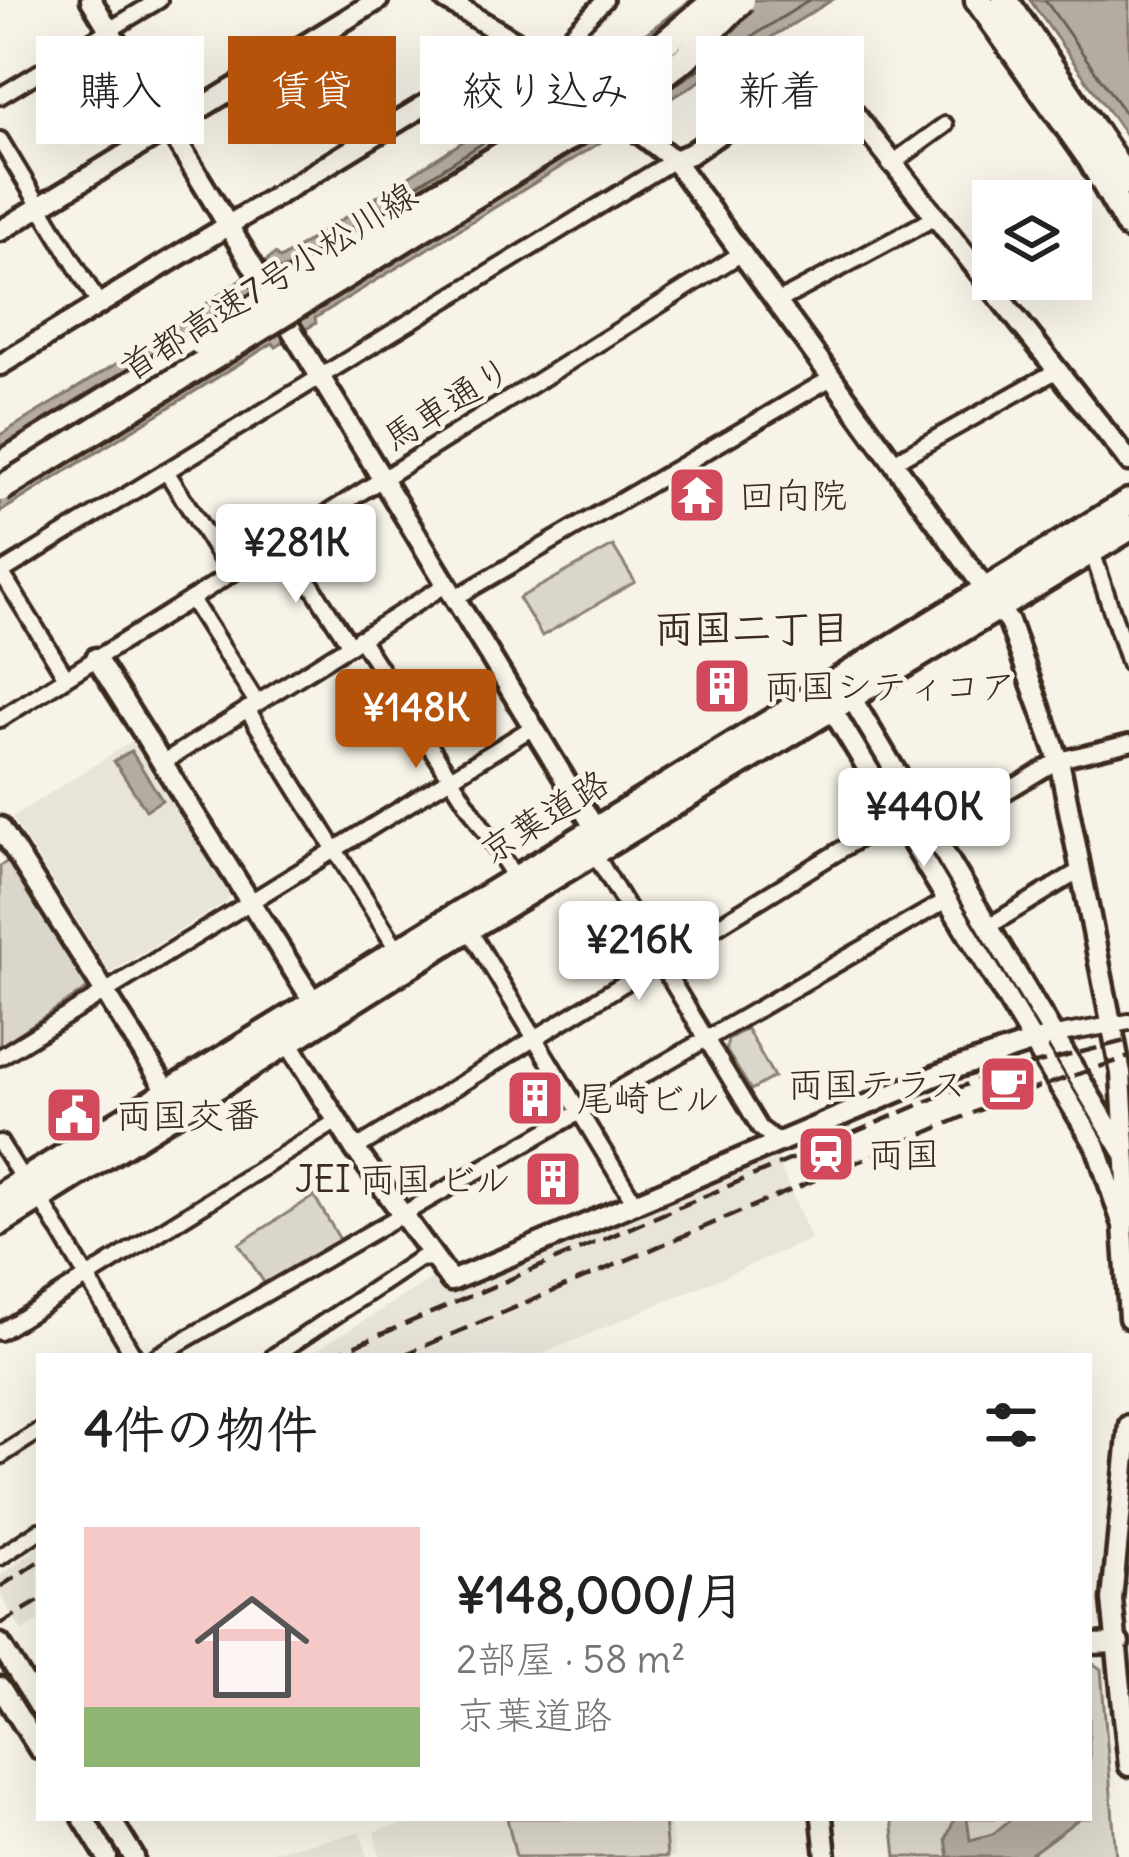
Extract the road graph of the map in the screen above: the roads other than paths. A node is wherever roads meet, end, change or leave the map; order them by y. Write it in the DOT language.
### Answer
graph roads {
  1 [pos="91,0"];
  2 [pos="159,0"];
  3 [pos="378,0"];
  4 [pos="446,0"];
  5 [pos="605,0"];
  6 [pos="716,0"];
  7 [pos="742,0"];
  8 [pos="978,0"];
  9 [pos="1005,0"];
  10 [pos="109,31"];
  11 [pos="112,36"];
  12 [pos="508,36"];
  13 [pos="570,36"];
  14 [pos="0,97"];
  15 [pos="204,106"];
  16 [pos="420,108"];
  17 [pos="945,125"];
  18 [pos="0,140"];
  19 [pos="142,144"];
  20 [pos="180,144"];
  21 [pos="654,144"];
  22 [pos="674,160"];
  23 [pos="890,165"];
  24 [pos="1129,183"];
  25 [pos="41,206"];
  26 [pos="932,219"];
  27 [pos="229,225"];
  28 [pos="1129,226"];
  29 [pos="0,231"];
  30 [pos="742,253"];
  31 [pos="776,302"];
  32 [pos="99,304"];
  33 [pos="0,365"];
  34 [pos="1056,371"];
  35 [pos="320,376"];
  36 [pos="833,377"];
  37 [pos="896,461"];
  38 [pos="1129,461"];
  39 [pos="0,465"];
  40 [pos="166,471"];
  41 [pos="382,478"];
  42 [pos="0,489"];
  43 [pos="1129,502"];
  44 [pos="1129,528"];
  45 [pos="283,541"];
  46 [pos="1092,551"];
  47 [pos="1,572"];
  48 [pos="230,574"];
  49 [pos="451,591"];
  50 [pos="191,599"];
  51 [pos="994,599"];
  52 [pos="355,642"];
  53 [pos="96,658"];
  54 [pos="1129,663"];
  55 [pos="66,677"];
  56 [pos="836,694"];
  57 [pos="252,706"];
  58 [pos="0,719"];
  59 [pos="533,727"];
  60 [pos="1129,743"];
  61 [pos="1059,760"];
  62 [pos="162,763"];
  63 [pos="451,778"];
  64 [pos="896,816"];
  65 [pos="0,826"];
  66 [pos="934,835"];
  67 [pos="594,839"];
  68 [pos="335,850"];
  69 [pos="7,854"];
  70 [pos="1081,871"];
  71 [pos="514,876"];
  72 [pos="947,900"];
  73 [pos="250,902"];
  74 [pos="989,926"];
  75 [pos="468,928"];
  76 [pos="397,949"];
  77 [pos="658,962"];
  78 [pos="105,992"];
  79 [pos="318,1009"];
  80 [pos="1120,1023"];
  81 [pos="282,1032"];
  82 [pos="1054,1035"];
  83 [pos="535,1038"];
  84 [pos="706,1040"];
  85 [pos="1033,1041"];
  86 [pos="0,1057"];
  87 [pos="1125,1072"];
  88 [pos="167,1090"];
  89 [pos="579,1112"];
  90 [pos="338,1121"];
  91 [pos="1128,1138"];
  92 [pos="0,1143"];
  93 [pos="780,1143"];
  94 [pos="355,1149"];
  95 [pos="1129,1164"];
  96 [pos="32,1190"];
  97 [pos="0,1196"];
  98 [pos="636,1205"];
  99 [pos="402,1214"];
  100 [pos="1129,1218"];
  101 [pos="0,1222"];
  102 [pos="1128,1253"];
  103 [pos="432,1258"];
  104 [pos="87,1277"];
  105 [pos="1129,1318"];
  106 [pos="0,1332"];
  107 [pos="132,1353"];
  108 [pos="162,1353"];
  109 [pos="278,1353"];
  110 [pos="1129,1425"];
  111 [pos="36,1433"];
  112 [pos="0,1456"];
  113 [pos="36,1533"];
  114 [pos="0,1557"];
  115 [pos="1129,1606"];
  116 [pos="1119,1642"];
  117 [pos="0,1644"];
  118 [pos="1092,1644"];
  119 [pos="0,1687"];
  120 [pos="36,1701"];
  121 [pos="36,1744"];
  122 [pos="1129,1766"];
  123 [pos="85,1821"];
  124 [pos="111,1821"];
  125 [pos="822,1821"];
  126 [pos="128,1855"];
  127 [pos="107,1857"];
  128 [pos="826,1857"];
  1 -- 10 [label="street"];
  2 -- 10 [label="street"];
  3 -- 15 [label="street"];
  4 -- 12 [label="street"];
  5 -- 13 [label="street"];
  6 -- 39 [label="highway, 首都高速7号小松川線, bridge"];
  7 -- 42 [label="highway, 首都高速7号小松川線, bridge"];
  8 -- 28 [label="highway"];
  9 -- 24 [label="highway"];
  10 -- 11 [label="street"];
  10 -- 14 [label="street"];
  16 -- 27 [label="street"];
  17 -- 23 [label="street"];
  18 -- 25 [label="street"];
  19 -- 25 [label="street"];
  20 -- 27 [label="street"];
  21 -- 22 [label="street"];
  22 -- 23 [label="street"];
  22 -- 30 [label="street"];
  22 -- 35 [label="street"];
  23 -- 26 [label="street"];
  25 -- 29 [label="street"];
  25 -- 32 [label="street"];
  26 -- 31 [label="street"];
  26 -- 34 [label="street"];
  27 -- 32 [label="street"];
  27 -- 35 [label="street, bridge"];
  30 -- 31 [label="street"];
  30 -- 41 [label="street, 馬車通り"];
  31 -- 36 [label="street"];
  32 -- 33 [label="street"];
  34 -- 37 [label="street"];
  34 -- 38 [label="street"];
  35 -- 40 [label="street"];
  35 -- 41 [label="street"];
  36 -- 37 [label="street"];
  36 -- 49 [label="street"];
  37 -- 51 [label="street"];
  40 -- 47 [label="street"];
  40 -- 48 [label="street"];
  41 -- 45 [label="street, 馬車通り"];
  41 -- 49 [label="street"];
  43 -- 51 [label="highway, 京葉道路"];
  44 -- 46 [label="highway, 京葉道路"];
  45 -- 48 [label="street, 馬車通り"];
  45 -- 52 [label="street"];
  46 -- 51 [label="highway, 京葉道路"];
  46 -- 54 [label="street"];
  47 -- 55 [label="street"];
  48 -- 50 [label="street, 馬車通り"];
  49 -- 52 [label="street"];
  49 -- 59 [label="street"];
  50 -- 53 [label="street, 馬車通り"];
  50 -- 57 [label="street"];
  51 -- 56 [label="highway, 京葉道路"];
  51 -- 61 [label="street"];
  52 -- 57 [label="street"];
  52 -- 63 [label="street"];
  53 -- 55 [label="street, 馬車通り"];
  53 -- 62 [label="street"];
  55 -- 58 [label="street, 馬車通り"];
  56 -- 64 [label="street"];
  56 -- 66 [label="street"];
  56 -- 67 [label="highway, 京葉道路"];
  57 -- 62 [label="street"];
  57 -- 68 [label="street"];
  59 -- 63 [label="street"];
  59 -- 67 [label="street"];
  60 -- 61 [label="street"];
  61 -- 66 [label="street"];
  61 -- 70 [label="street"];
  62 -- 73 [label="street"];
  63 -- 68 [label="street"];
  63 -- 71 [label="street"];
  64 -- 72 [label="street"];
  64 -- 77 [label="street"];
  65 -- 69 [label="street"];
  66 -- 74 [label="street"];
  67 -- 71 [label="highway, 京葉道路"];
  67 -- 75 [label="highway, 京葉道路"];
  67 -- 77 [label="street"];
  68 -- 73 [label="street"];
  68 -- 76 [label="street"];
  69 -- 78 [label="street"];
  70 -- 74 [label="street"];
  70 -- 80 [label="street"];
  71 -- 76 [label="highway, 京葉道路"];
  72 -- 84 [label="street"];
  72 -- 85 [label="street"];
  73 -- 78 [label="street"];
  73 -- 79 [label="street"];
  74 -- 82 [label="street"];
  75 -- 79 [label="highway, 京葉道路"];
  75 -- 83 [label="street"];
  76 -- 79 [label="highway, 京葉道路"];
  77 -- 83 [label="street"];
  77 -- 84 [label="street"];
  78 -- 86 [label="street"];
  78 -- 88 [label="street"];
  79 -- 81 [label="highway, 京葉道路"];
  80 -- 82 [label="street"];
  80 -- 87 [label="street"];
  81 -- 88 [label="highway, 京葉道路"];
  81 -- 90 [label="street"];
  81 -- 96 [label="highway, 京葉道路"];
  82 -- 85 [label="street"];
  82 -- 95 [label="street"];
  83 -- 89 [label="street"];
  83 -- 94 [label="street"];
  84 -- 89 [label="street"];
  84 -- 93 [label="street"];
  85 -- 93 [label="street"];
  85 -- 102 [label="street"];
  87 -- 91 [label="street"];
  88 -- 96 [label="highway, 京葉道路"];
  89 -- 98 [label="street"];
  89 -- 99 [label="street"];
  90 -- 94 [label="street"];
  90 -- 104 [label="street"];
  91 -- 95 [label="street"];
  92 -- 96 [label="street"];
  93 -- 98 [label="street"];
  94 -- 99 [label="street"];
  95 -- 100 [label="street"];
  96 -- 97 [label="highway, 京葉道路"];
  96 -- 101 [label="highway, 京葉道路"];
  96 -- 104 [label="street"];
  98 -- 103 [label="street"];
  99 -- 103 [label="street"];
  99 -- 108 [label="street"];
  102 -- 105 [label="street"];
  103 -- 109 [label="street"];
  104 -- 106 [label="street"];
  104 -- 107 [label="street"];
  110 -- 116 [label="street"];
  111 -- 112 [label="street"];
  113 -- 114 [label="street"];
  115 -- 116 [label="street"];
  116 -- 118 [label="street"];
  116 -- 122 [label="street"];
  117 -- 120 [label="street"];
  119 -- 121 [label="street"];
  123 -- 127 [label="street"];
  124 -- 126 [label="street"];
  125 -- 128 [label="street"];
}
